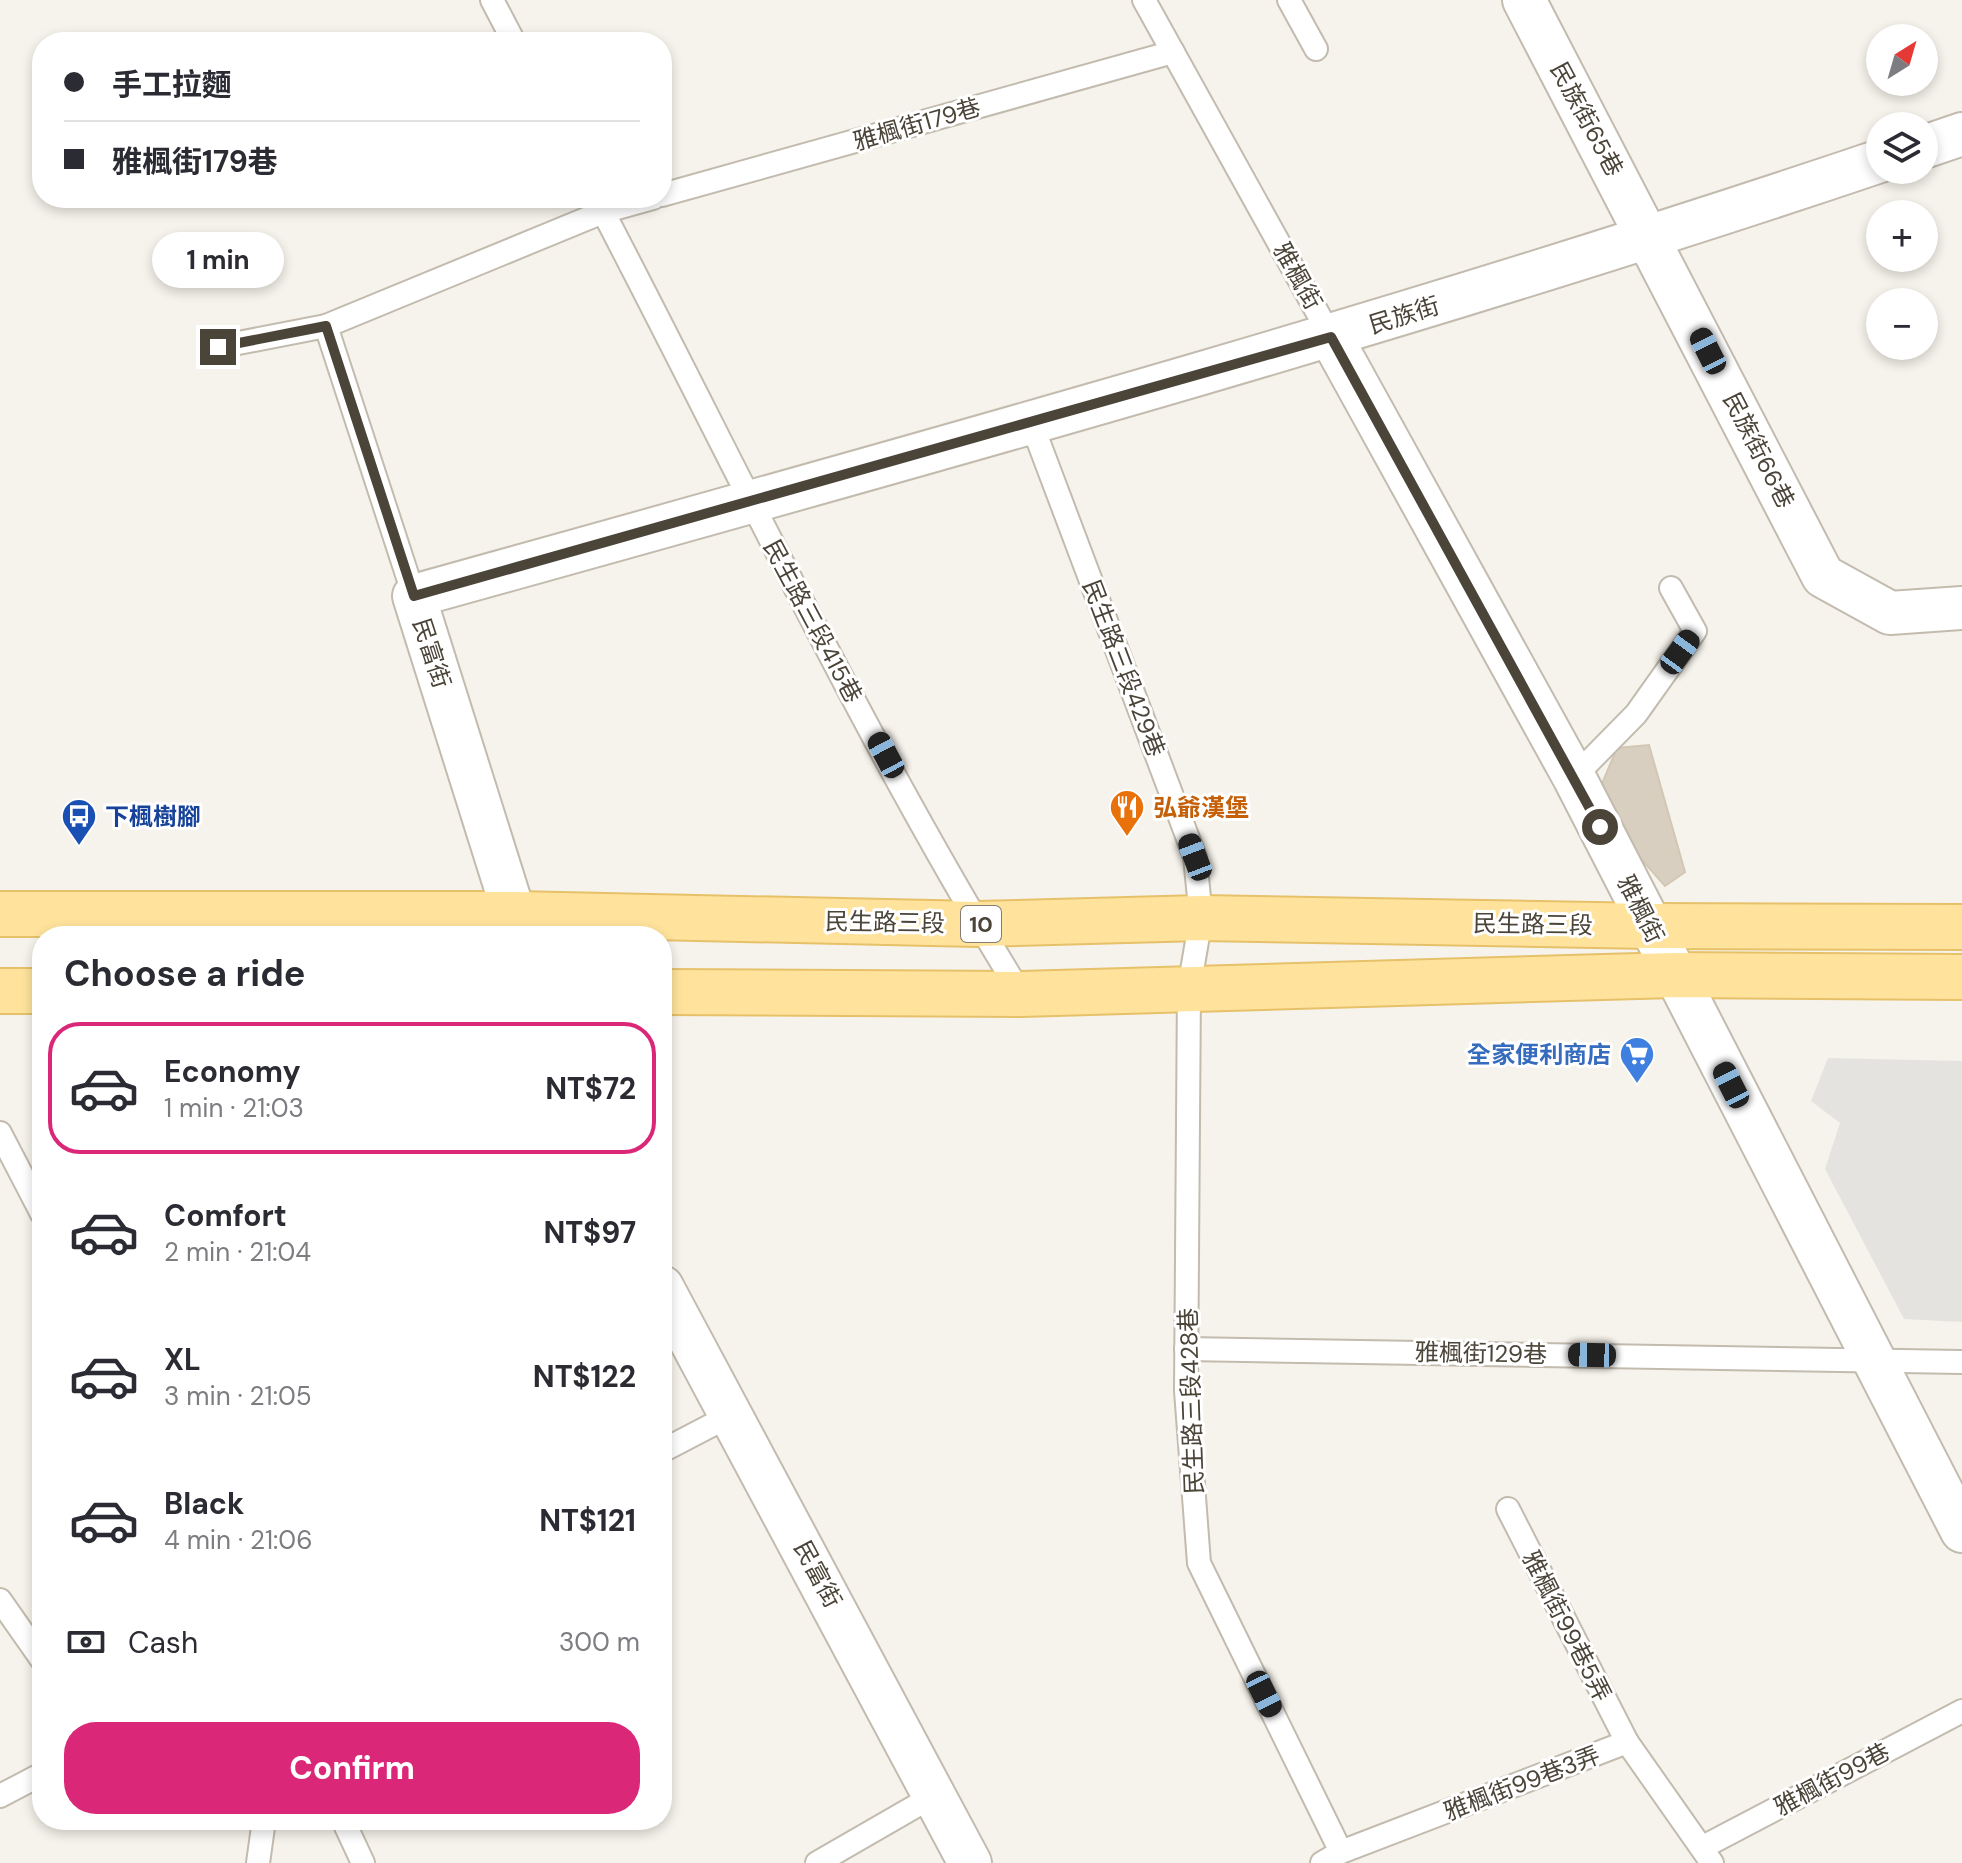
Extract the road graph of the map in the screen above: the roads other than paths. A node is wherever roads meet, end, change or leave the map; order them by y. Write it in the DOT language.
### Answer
graph roads {
  1 [pos="492,0"];
  2 [pos="1144,0"];
  3 [pos="1289,0"];
  4 [pos="1524,0"];
  5 [pos="509,32"];
  6 [pos="1316,49"];
  7 [pos="1173,52"];
  8 [pos="1962,134"];
  9 [pos="1938,142"];
  10 [pos="1866,166"];
  11 [pos="672,192"];
  12 [pos="592,208"];
  13 [pos="601,208"];
  14 [pos="1651,239"];
  15 [pos="326,326"];
  16 [pos="1331,337"];
  17 [pos="218,347"];
  18 [pos="1031,422"];
  19 [pos="749,503"];
  20 [pos="1671,588"];
  21 [pos="414,596"];
  22 [pos="1962,608"];
  23 [pos="1574,777"];
  24 [pos="0,914"];
  25 [pos="1201,918"];
  26 [pos="977,924"];
  27 [pos="518,925"];
  28 [pos="1651,926"];
  29 [pos="1962,927"];
  30 [pos="1674,975"];
  31 [pos="1962,977"];
  32 [pos="1189,988"];
  33 [pos="0,991"];
  34 [pos="32,991"];
  35 [pos="672,992"];
  36 [pos="1021,994"];
  37 [pos="0,1133"];
  38 [pos="32,1195"];
  39 [pos="672,1305"];
  40 [pos="1186,1349"];
  41 [pos="1873,1359"];
  42 [pos="1962,1362"];
  43 [pos="733,1414"];
  44 [pos="672,1446"];
  45 [pos="1508,1509"];
  46 [pos="1962,1531"];
  47 [pos="0,1600"];
  48 [pos="32,1646"];
  49 [pos="1962,1711"];
  50 [pos="1627,1742"];
  51 [pos="32,1779"];
  52 [pos="935,1795"];
  53 [pos="0,1796"];
  54 [pos="263,1830"];
  55 [pos="348,1830"];
  56 [pos="1707,1855"];
  57 [pos="1332,1858"];
  58 [pos="258,1863"];
  59 [pos="363,1863"];
  60 [pos="817,1863"];
  61 [pos="970,1863"];
  1 -- 5 [label="lane"];
  2 -- 7 [label="lane, 雅楓街"];
  3 -- 6 [label="lane"];
  4 -- 14 [label="street, 民族街65巷"];
  7 -- 11 [label="lane, 雅楓街179巷"];
  7 -- 16 [label="lane, 雅楓街"];
  8 -- 9 [label="street"];
  10 -- 14 [label="street, 民族街"];
  12 -- 15 [label="lane"];
  13 -- 19 [label="lane, 民生路三段415巷"];
  14 -- 16 [label="street, 民族街"];
  14 -- 22 [label="street, 民族街66巷"];
  15 -- 17 [label="lane"];
  15 -- 21 [label="lane, 民富街"];
  16 -- 18 [label="street, 民族街"];
  16 -- 23 [label="street, 雅楓街"];
  18 -- 19 [label="street, 民族街"];
  18 -- 25 [label="lane, 民生路三段429巷"];
  19 -- 21 [label="street, 民族街"];
  19 -- 26 [label="lane, 民生路三段415巷"];
  20 -- 23 [label="lane"];
  21 -- 27 [label="street, 民富街"];
  23 -- 28 [label="street, 雅楓街"];
  24 -- 27 [label="main road, 民生路三段 / 10"];
  25 -- 26 [label="main road, 民生路三段 / 10"];
  25 -- 28 [label="main road, 民生路三段 / 10"];
  25 -- 32 [label="lane, 民生路三段428巷"];
  26 -- 27 [label="main road, 民生路三段 / 10"];
  26 -- 36 [label="lane, 民生路三段415巷"];
  28 -- 29 [label="main road, 民生路三段 / 10"];
  28 -- 30 [label="street, 雅楓街"];
  30 -- 31 [label="main road"];
  30 -- 32 [label="main road"];
  30 -- 41 [label="street, 雅楓街"];
  32 -- 36 [label="main road"];
  32 -- 40 [label="lane, 民生路三段428巷"];
  33 -- 34 [label="main road"];
  35 -- 36 [label="main road"];
  37 -- 38 [label="lane"];
  39 -- 43 [label="street, 民富街"];
  40 -- 41 [label="lane, 雅楓街129巷"];
  40 -- 57 [label="lane, 民生路三段428巷"];
  41 -- 42 [label="lane, 雅楓街129巷"];
  41 -- 46 [label="street, 雅楓街"];
  43 -- 44 [label="lane"];
  43 -- 52 [label="street, 民富街"];
  45 -- 50 [label="lane, 雅楓街99巷5弄"];
  47 -- 48 [label="lane"];
  49 -- 56 [label="lane, 雅楓街99巷"];
  50 -- 56 [label="lane, 雅楓街99巷3弄"];
  50 -- 57 [label="lane, 雅楓街99巷3弄"];
  51 -- 53 [label="lane"];
  52 -- 60 [label="lane"];
  52 -- 61 [label="street, 民富街"];
  54 -- 58 [label="lane"];
  55 -- 59 [label="lane"];
}
